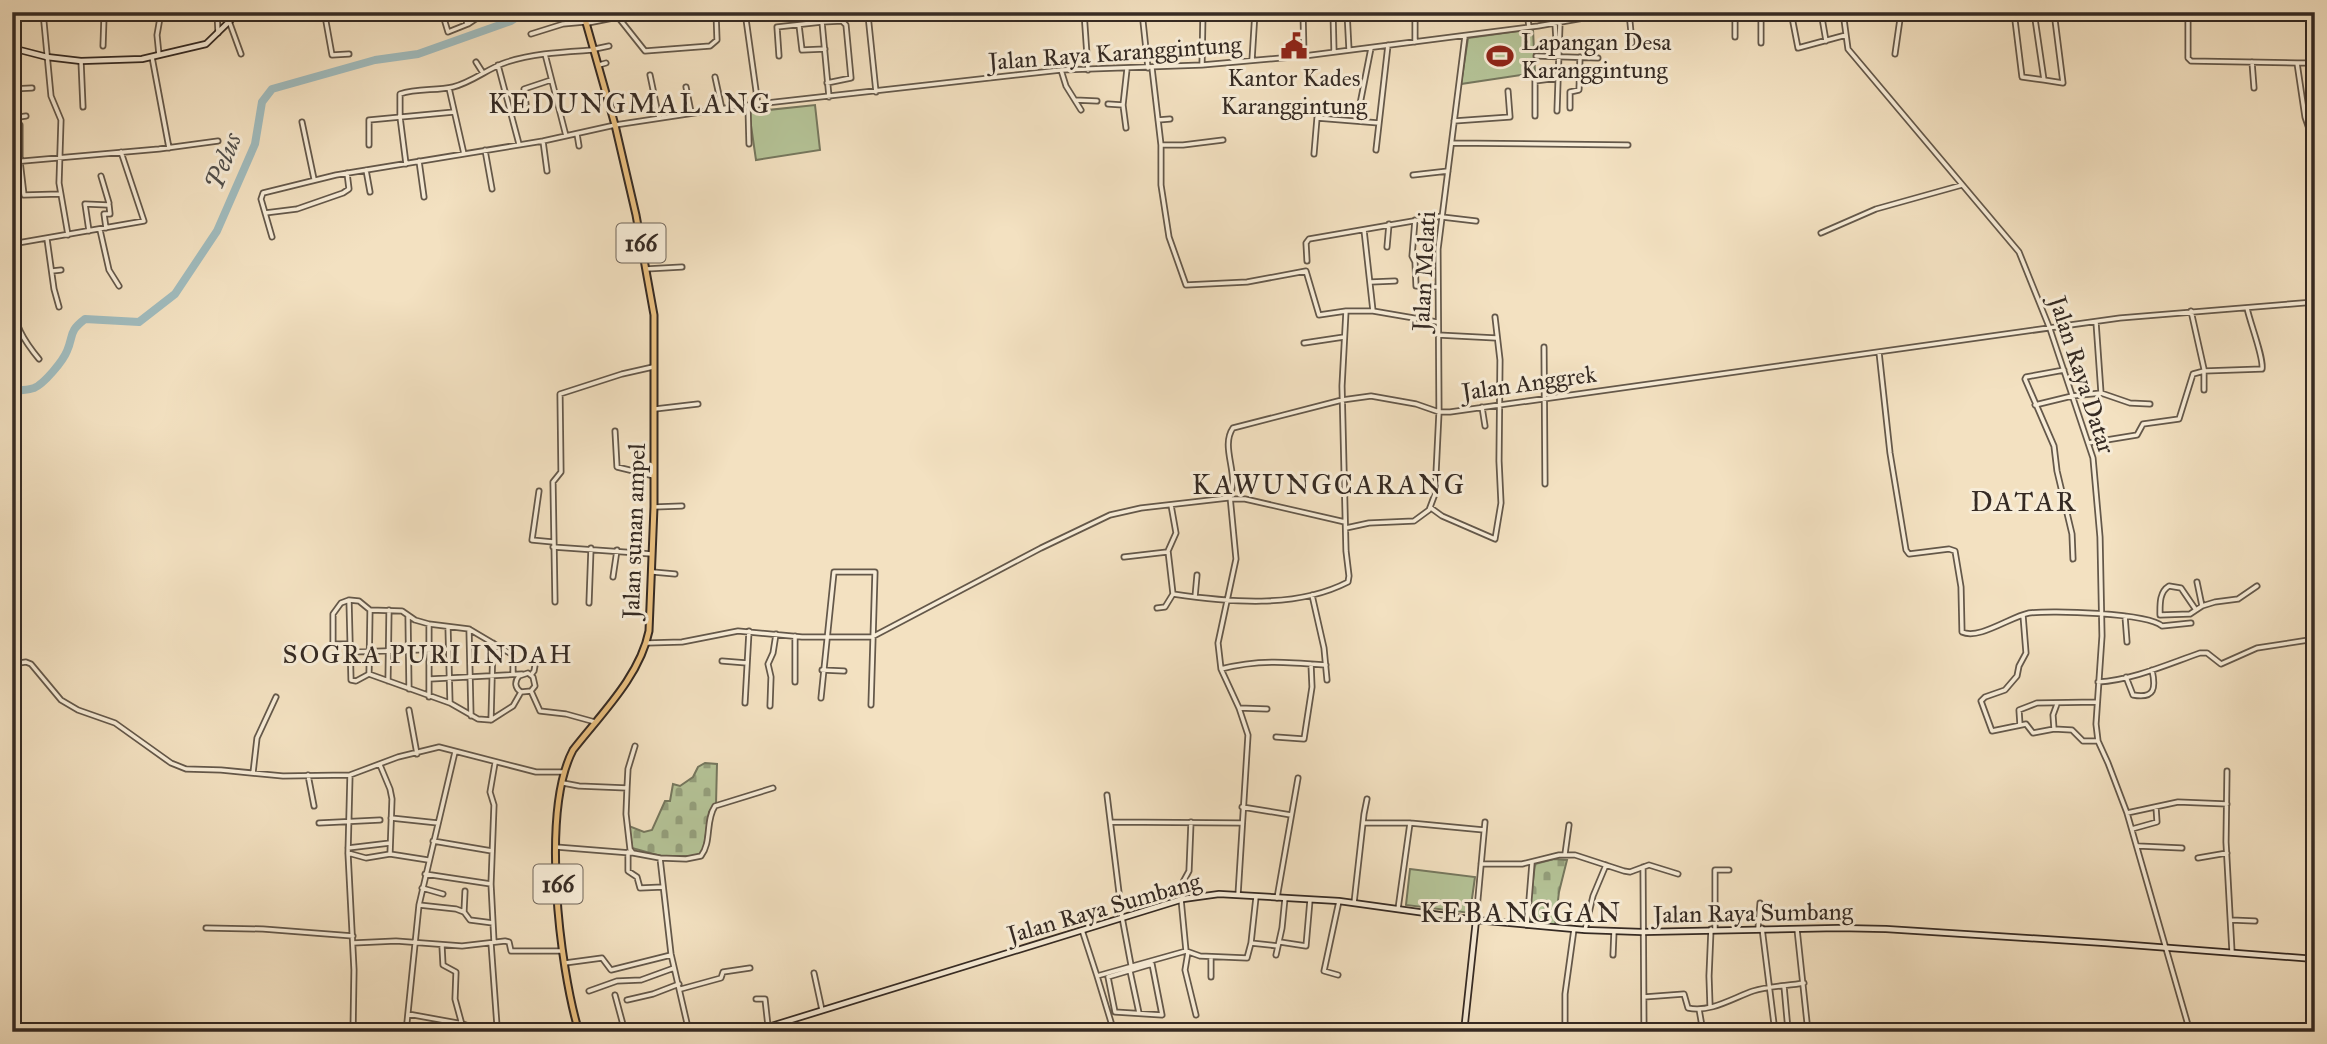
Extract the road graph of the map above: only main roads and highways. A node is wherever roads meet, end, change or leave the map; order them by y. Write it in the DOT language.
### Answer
graph roads {
  1 [pos="583,12"];
  2 [pos="579,1032"];
  1 -- 2 [label="main road, Jalan sunan ampel / 166"];
}
